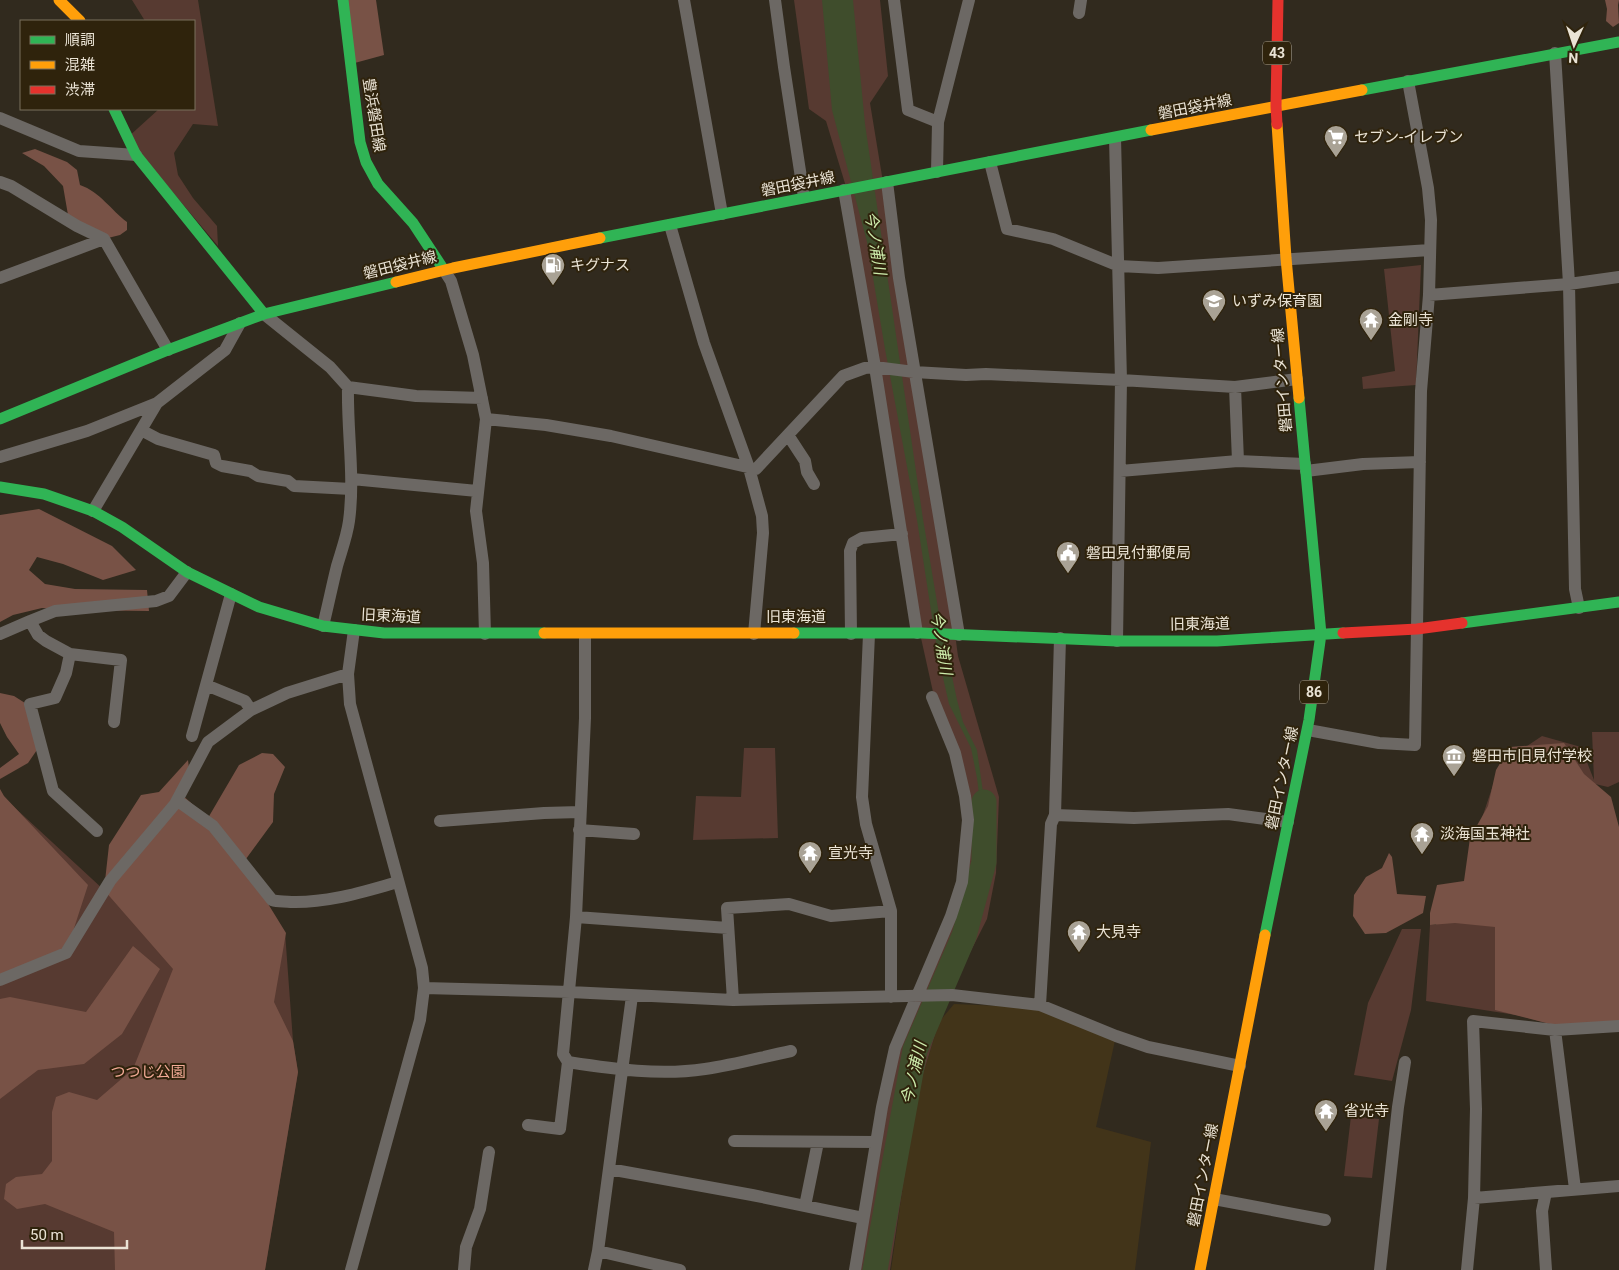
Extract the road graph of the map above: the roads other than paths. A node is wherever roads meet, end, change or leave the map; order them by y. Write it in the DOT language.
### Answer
graph roads {
  1 [pos="59,0"];
  2 [pos="343,0"];
  3 [pos="684,0"];
  4 [pos="775,0"];
  5 [pos="894,0"];
  6 [pos="969,0"];
  7 [pos="1278,0"];
  8 [pos="79,20"];
  9 [pos="1619,42"];
  10 [pos="1555,53"];
  11 [pos="1408,81"];
  12 [pos="1276,106"];
  13 [pos="114,110"];
  14 [pos="0,118"];
  15 [pos="938,122"];
  16 [pos="1115,138"];
  17 [pos="136,155"];
  18 [pos="990,162"];
  19 [pos="937,172"];
  20 [pos="0,182"];
  21 [pos="884,183"];
  22 [pos="847,190"];
  23 [pos="804,197"];
  24 [pos="722,214"];
  25 [pos="670,224"];
  26 [pos="104,239"];
  27 [pos="1430,250"];
  28 [pos="1286,258"];
  29 [pos="1119,266"];
  30 [pos="444,270"];
  31 [pos="1619,277"];
  32 [pos="0,278"];
  33 [pos="1569,284"];
  34 [pos="1429,296"];
  35 [pos="264,314"];
  36 [pos="240,323"];
  37 [pos="168,350"];
  38 [pos="875,367"];
  39 [pos="914,372"];
  40 [pos="1297,379"];
  41 [pos="1121,380"];
  42 [pos="348,387"];
  43 [pos="1234,387"];
  44 [pos="482,398"];
  45 [pos="157,403"];
  46 [pos="0,419"];
  47 [pos="486,419"];
  48 [pos="141,430"];
  49 [pos="788,435"];
  50 [pos="0,457"];
  51 [pos="1238,461"];
  52 [pos="1420,462"];
  53 [pos="749,468"];
  54 [pos="1306,468"];
  55 [pos="1120,471"];
  56 [pos="351,484"];
  57 [pos="814,484"];
  58 [pos="0,487"];
  59 [pos="477,491"];
  60 [pos="93,511"];
  61 [pos="902,534"];
  62 [pos="187,572"];
  63 [pos="231,594"];
  64 [pos="1619,602"];
  65 [pos="1579,608"];
  66 [pos="30,621"];
  67 [pos="323,626"];
  68 [pos="354,630"];
  69 [pos="1416,630"];
  70 [pos="0,634"];
  71 [pos="485,634"];
  72 [pos="584,634"];
  73 [pos="754,634"];
  74 [pos="851,634"];
  75 [pos="869,634"];
  76 [pos="920,634"];
  77 [pos="1321,634"];
  78 [pos="959,635"];
  79 [pos="1060,638"];
  80 [pos="1117,641"];
  81 [pos="70,654"];
  82 [pos="348,674"];
  83 [pos="206,685"];
  84 [pos="932,698"];
  85 [pos="251,710"];
  86 [pos="114,722"];
  87 [pos="1308,730"];
  88 [pos="192,736"];
  89 [pos="178,800"];
  90 [pos="580,812"];
  91 [pos="1054,815"];
  92 [pos="440,821"];
  93 [pos="1288,822"];
  94 [pos="579,830"];
  95 [pos="97,832"];
  96 [pos="634,834"];
  97 [pos="398,882"];
  98 [pos="891,912"];
  99 [pos="576,917"];
  100 [pos="728,928"];
  101 [pos="0,980"];
  102 [pos="424,988"];
  103 [pos="570,992"];
  104 [pos="632,996"];
  105 [pos="919,996"];
  106 [pos="890,997"];
  107 [pos="733,1000"];
  108 [pos="1040,1004"];
  109 [pos="1619,1026"];
  110 [pos="1555,1030"];
  111 [pos="791,1051"];
  112 [pos="568,1062"];
  113 [pos="1405,1062"];
  114 [pos="1240,1066"];
  115 [pos="622,1071"];
  116 [pos="528,1125"];
  117 [pos="734,1141"];
  118 [pos="818,1142"];
  119 [pos="876,1142"];
  120 [pos="489,1152"];
  121 [pos="609,1169"];
  122 [pos="1619,1186"];
  123 [pos="1574,1189"];
  124 [pos="1546,1192"];
  125 [pos="1474,1198"];
  126 [pos="1214,1199"];
  127 [pos="805,1206"];
  128 [pos="864,1218"];
  129 [pos="1325,1220"];
  130 [pos="598,1251"];
  131 [pos="351,1270"];
  132 [pos="464,1270"];
  133 [pos="594,1270"];
  134 [pos="680,1270"];
  135 [pos="855,1270"];
  136 [pos="1200,1270"];
  137 [pos="1380,1270"];
  138 [pos="1467,1270"];
  139 [pos="1546,1270"];
  1 -- 8 [label="main road"];
  2 -- 30 [label="main road, 豊浜磐田線"];
  3 -- 24 [label="street"];
  4 -- 23 [label="street"];
  5 -- 15 [label="street"];
  6 -- 15 [label="street"];
  7 -- 12 [label="main road, 43"];
  9 -- 10 [label="main road, 磐田袋井線"];
  10 -- 11 [label="main road, 磐田袋井線"];
  10 -- 33 [label="street"];
  11 -- 12 [label="main road, 磐田袋井線"];
  11 -- 27 [label="street"];
  12 -- 16 [label="main road, 磐田袋井線"];
  12 -- 28 [label="main road, 磐田インター線 / 86"];
  13 -- 17 [label="main road"];
  14 -- 17 [label="street"];
  15 -- 19 [label="street"];
  16 -- 18 [label="main road, 磐田袋井線"];
  16 -- 29 [label="street"];
  17 -- 35 [label="main road"];
  18 -- 19 [label="main road, 磐田袋井線"];
  18 -- 29 [label="street"];
  19 -- 21 [label="main road, 磐田袋井線"];
  20 -- 26 [label="street"];
  21 -- 22 [label="main road, 磐田袋井線"];
  21 -- 39 [label="street"];
  22 -- 23 [label="main road, 磐田袋井線"];
  22 -- 38 [label="street"];
  23 -- 24 [label="main road, 磐田袋井線"];
  24 -- 25 [label="main road, 磐田袋井線"];
  25 -- 30 [label="main road, 磐田袋井線"];
  25 -- 53 [label="street"];
  26 -- 32 [label="street"];
  26 -- 37 [label="street"];
  27 -- 28 [label="street"];
  27 -- 34 [label="street"];
  28 -- 29 [label="street"];
  28 -- 40 [label="main road, 磐田インター線 / 86"];
  29 -- 41 [label="street"];
  30 -- 35 [label="main road, 磐田袋井線"];
  30 -- 44 [label="street"];
  31 -- 33 [label="street"];
  33 -- 34 [label="street"];
  33 -- 65 [label="street"];
  34 -- 52 [label="street"];
  35 -- 36 [label="main road, 磐田袋井線"];
  35 -- 42 [label="street"];
  36 -- 37 [label="main road, 磐田袋井線"];
  36 -- 45 [label="street"];
  37 -- 46 [label="main road, 磐田袋井線"];
  38 -- 39 [label="street"];
  38 -- 49 [label="street"];
  38 -- 61 [label="street"];
  39 -- 41 [label="street"];
  39 -- 78 [label="street"];
  40 -- 43 [label="street"];
  40 -- 54 [label="main road, 磐田インター線 / 86"];
  41 -- 43 [label="street"];
  41 -- 55 [label="street"];
  42 -- 44 [label="street"];
  42 -- 56 [label="street"];
  43 -- 51 [label="street"];
  44 -- 47 [label="street"];
  45 -- 48 [label="street"];
  45 -- 50 [label="street"];
  47 -- 53 [label="street"];
  47 -- 59 [label="street"];
  48 -- 56 [label="street"];
  48 -- 60 [label="street"];
  49 -- 53 [label="street"];
  49 -- 57 [label="street"];
  51 -- 54 [label="street"];
  51 -- 55 [label="street"];
  52 -- 54 [label="street"];
  52 -- 69 [label="street"];
  53 -- 73 [label="street"];
  54 -- 77 [label="main road, 磐田インター線 / 86"];
  55 -- 80 [label="street"];
  56 -- 59 [label="street"];
  56 -- 67 [label="street"];
  58 -- 60 [label="main road, 旧東海道"];
  59 -- 71 [label="street"];
  60 -- 62 [label="main road, 旧東海道"];
  61 -- 74 [label="street"];
  61 -- 76 [label="street"];
  62 -- 63 [label="main road, 旧東海道"];
  62 -- 66 [label="street"];
  63 -- 67 [label="main road, 旧東海道"];
  63 -- 83 [label="street"];
  64 -- 65 [label="main road, 旧東海道"];
  65 -- 69 [label="main road, 旧東海道"];
  66 -- 70 [label="street"];
  66 -- 81 [label="street"];
  67 -- 68 [label="main road, 旧東海道"];
  68 -- 71 [label="main road, 旧東海道"];
  68 -- 82 [label="street"];
  69 -- 77 [label="main road, 旧東海道"];
  69 -- 87 [label="street"];
  71 -- 72 [label="main road, 旧東海道"];
  72 -- 73 [label="main road, 旧東海道"];
  72 -- 90 [label="street"];
  73 -- 74 [label="main road, 旧東海道"];
  74 -- 75 [label="main road, 旧東海道"];
  75 -- 76 [label="main road, 旧東海道"];
  75 -- 98 [label="street"];
  76 -- 78 [label="main road, 旧東海道"];
  77 -- 80 [label="main road, 旧東海道"];
  77 -- 87 [label="main road, 磐田インター線 / 86"];
  78 -- 79 [label="main road, 旧東海道"];
  79 -- 80 [label="main road, 旧東海道"];
  79 -- 91 [label="street"];
  81 -- 86 [label="street"];
  81 -- 95 [label="street"];
  82 -- 85 [label="street"];
  82 -- 97 [label="street"];
  83 -- 85 [label="street"];
  83 -- 88 [label="street"];
  84 -- 105 [label="street"];
  85 -- 89 [label="street"];
  87 -- 93 [label="main road, 磐田インター線 / 86"];
  89 -- 97 [label="street"];
  89 -- 101 [label="street"];
  90 -- 92 [label="street"];
  90 -- 94 [label="street"];
  91 -- 93 [label="street"];
  91 -- 108 [label="street"];
  93 -- 114 [label="main road, 磐田インター線 / 86"];
  94 -- 96 [label="street"];
  94 -- 99 [label="street"];
  97 -- 102 [label="street"];
  98 -- 100 [label="street"];
  98 -- 106 [label="street"];
  99 -- 100 [label="street"];
  99 -- 103 [label="street"];
  100 -- 107 [label="street"];
  102 -- 103 [label="street"];
  102 -- 131 [label="street"];
  103 -- 104 [label="street"];
  103 -- 112 [label="street"];
  104 -- 107 [label="street"];
  104 -- 115 [label="street"];
  105 -- 106 [label="street"];
  105 -- 108 [label="street"];
  105 -- 119 [label="street"];
  106 -- 107 [label="street"];
  108 -- 114 [label="street"];
  109 -- 110 [label="street"];
  110 -- 123 [label="street"];
  110 -- 125 [label="street"];
  111 -- 115 [label="street"];
  112 -- 115 [label="street"];
  112 -- 116 [label="street"];
  113 -- 137 [label="street"];
  114 -- 126 [label="main road, 磐田インター線 / 86"];
  115 -- 121 [label="street"];
  117 -- 118 [label="street"];
  118 -- 119 [label="street"];
  118 -- 127 [label="street"];
  119 -- 128 [label="street"];
  120 -- 132 [label="street"];
  121 -- 127 [label="street"];
  121 -- 130 [label="street"];
  122 -- 123 [label="street"];
  123 -- 124 [label="street"];
  124 -- 125 [label="street"];
  124 -- 139 [label="street"];
  125 -- 138 [label="street"];
  126 -- 129 [label="street"];
  126 -- 136 [label="main road, 磐田インター線 / 86"];
  127 -- 128 [label="street"];
  128 -- 135 [label="street"];
  130 -- 133 [label="street"];
  130 -- 134 [label="street"];
}
